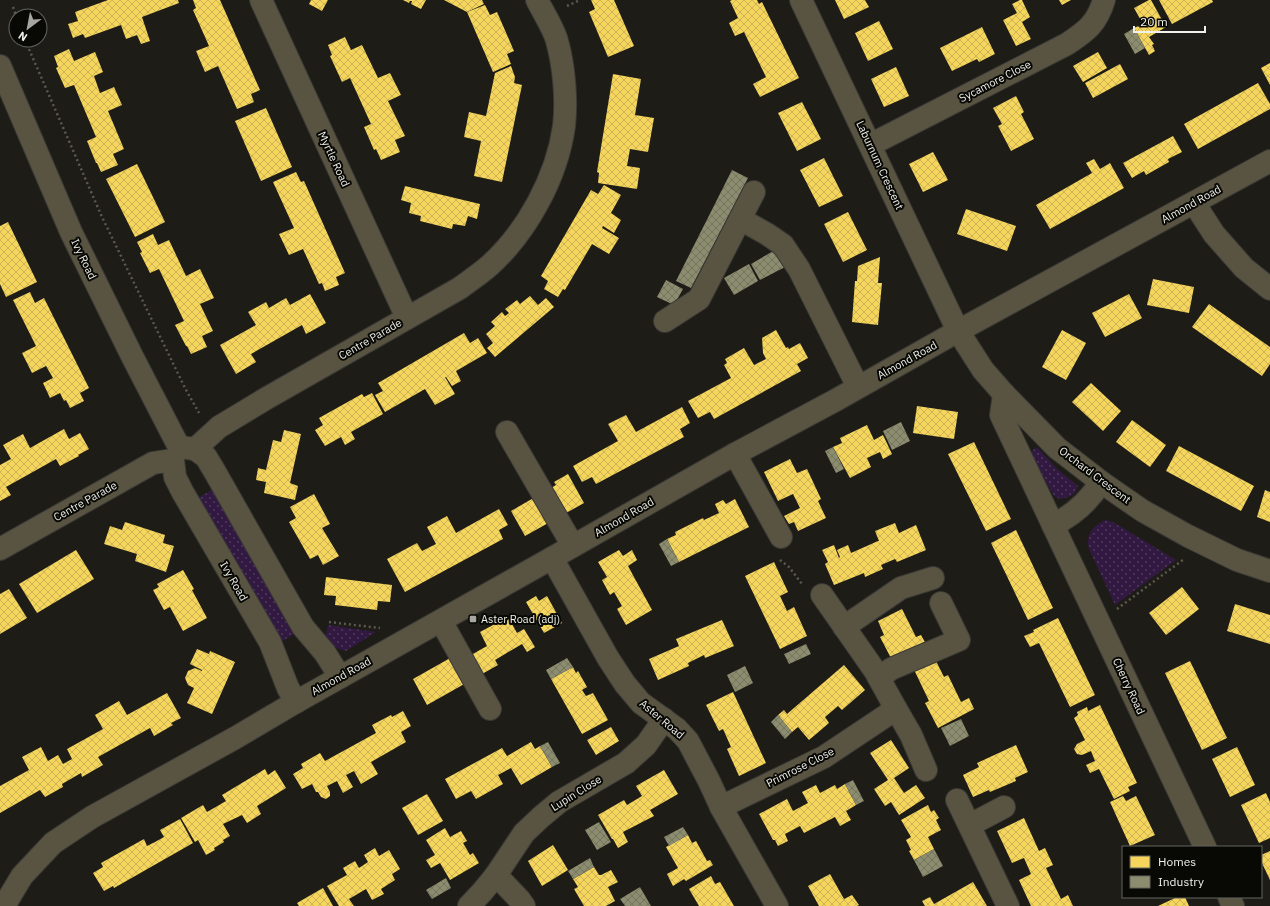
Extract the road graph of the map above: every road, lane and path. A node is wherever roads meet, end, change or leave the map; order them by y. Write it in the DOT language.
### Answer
graph roads {
  1 [pos="261,0"];
  2 [pos="537,0"];
  3 [pos="580,0"];
  4 [pos="801,0"];
  5 [pos="1104,0"];
  6 [pos="563,8"];
  7 [pos="29,48"];
  8 [pos="0,66"];
  9 [pos="870,145"];
  10 [pos="1270,161"];
  11 [pos="754,192"];
  12 [pos="1194,203"];
  13 [pos="740,220"];
  14 [pos="1270,289"];
  15 [pos="407,318"];
  16 [pos="665,321"];
  17 [pos="958,331"];
  18 [pos="858,387"];
  19 [pos="1004,394"];
  20 [pos="203,418"];
  21 [pos="507,432"];
  22 [pos="182,452"];
  23 [pos="735,454"];
  24 [pos="1101,482"];
  25 [pos="1052,525"];
  26 [pos="781,538"];
  27 [pos="573,546"];
  28 [pos="0,549"];
  29 [pos="552,558"];
  30 [pos="1185,558"];
  31 [pos="1270,571"];
  32 [pos="934,578"];
  33 [pos="822,595"];
  34 [pos="941,603"];
  35 [pos="1114,612"];
  36 [pos="441,621"];
  37 [pos="321,622"];
  38 [pos="844,627"];
  39 [pos="383,628"];
  40 [pos="340,677"];
  41 [pos="879,678"];
  42 [pos="296,702"];
  43 [pos="490,709"];
  44 [pos="896,709"];
  45 [pos="664,719"];
  46 [pos="926,770"];
  47 [pos="957,800"];
  48 [pos="721,807"];
  49 [pos="1004,807"];
  50 [pos="970,825"];
  51 [pos="1205,846"];
  52 [pos="496,875"];
  53 [pos="4,906"];
  54 [pos="469,906"];
  55 [pos="524,906"];
  56 [pos="777,906"];
  57 [pos="1008,906"];
  1 -- 15 [label="street, Myrtle Road"];
  2 -- 15 [label="street, Centre Parade"];
  3 -- 6 [label="path"];
  4 -- 9 [label="street, Laburnum Crescent"];
  5 -- 9 [label="street, Sycamore Close"];
  7 -- 20 [label="path"];
  8 -- 22 [label="street, Ivy Road"];
  9 -- 17 [label="street, Laburnum Crescent"];
  10 -- 12 [label="street, Almond Road"];
  11 -- 13 [label="street"];
  12 -- 14 [label="street"];
  12 -- 17 [label="street, Almond Road"];
  13 -- 16 [label="street"];
  13 -- 18 [label="street"];
  15 -- 22 [label="street, Centre Parade"];
  17 -- 18 [label="street, Almond Road"];
  17 -- 19 [label="street, Orchard Crescent"];
  18 -- 23 [label="street, Almond Road"];
  19 -- 24 [label="street, Orchard Crescent"];
  19 -- 25 [label="street, Cherry Road"];
  21 -- 27 [label="street"];
  22 -- 28 [label="street, Centre Parade"];
  22 -- 40 [label="street, Ivy Road"];
  22 -- 42 [label="street, Ivy Road"];
  23 -- 26 [label="street"];
  23 -- 27 [label="street, Almond Road"];
  24 -- 25 [label="street"];
  24 -- 31 [label="street, Orchard Crescent"];
  25 -- 51 [label="street, Cherry Road"];
  27 -- 29 [label="street, Almond Road"];
  29 -- 36 [label="street, Almond Road"];
  29 -- 45 [label="street, Aster Road"];
  30 -- 35 [label="path"];
  32 -- 38 [label="street"];
  33 -- 38 [label="street"];
  34 -- 41 [label="street"];
  36 -- 40 [label="street, Almond Road"];
  36 -- 43 [label="street"];
  37 -- 39 [label="path"];
  38 -- 41 [label="street"];
  40 -- 42 [label="street, Almond Road"];
  41 -- 44 [label="street"];
  42 -- 53 [label="street, Almond Road"];
  44 -- 46 [label="street"];
  44 -- 48 [label="street, Primrose Close"];
  45 -- 48 [label="street, Aster Road"];
  45 -- 52 [label="street, Lupin Close"];
  47 -- 50 [label="street"];
  48 -- 56 [label="street, Aster Road"];
  49 -- 50 [label="street"];
  50 -- 57 [label="street"];
  52 -- 54 [label="street, Lupin Close"];
  52 -- 55 [label="street"];
}
